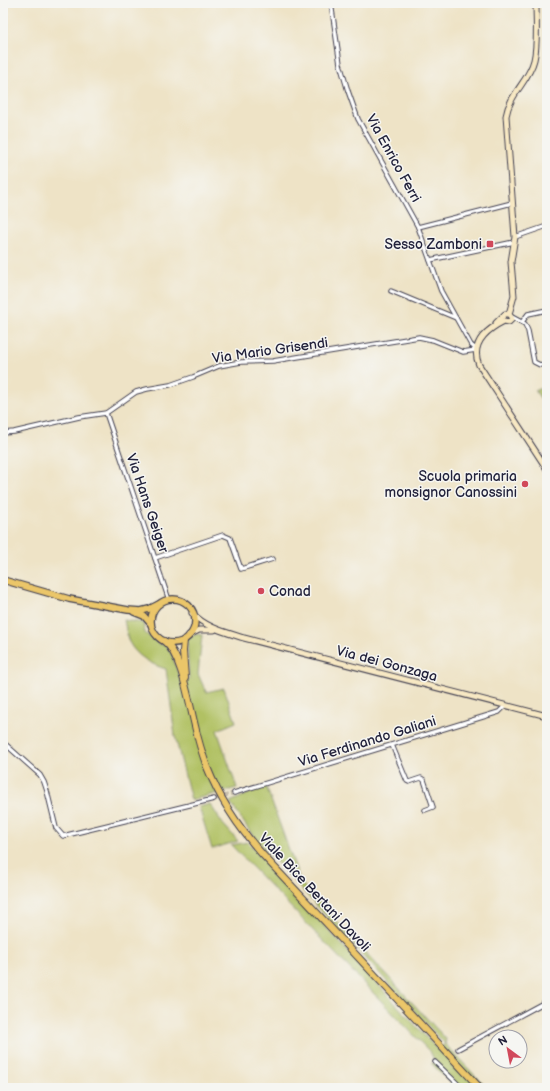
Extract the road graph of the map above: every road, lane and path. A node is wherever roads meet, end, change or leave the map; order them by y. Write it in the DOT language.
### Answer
graph roads {
  1 [pos="331,3"];
  2 [pos="536,3"];
  3 [pos="512,203"];
  4 [pos="547,226"];
  5 [pos="418,227"];
  6 [pos="514,239"];
  7 [pos="430,260"];
  8 [pos="391,292"];
  9 [pos="547,310"];
  10 [pos="508,317"];
  11 [pos="456,318"];
  12 [pos="521,322"];
  13 [pos="476,350"];
  14 [pos="547,363"];
  15 [pos="106,413"];
  16 [pos="3,433"];
  17 [pos="545,459"];
  18 [pos="547,469"];
  19 [pos="155,558"];
  20 [pos="272,559"];
  21 [pos="3,580"];
  22 [pos="169,600"];
  23 [pos="159,604"];
  24 [pos="128,610"];
  25 [pos="192,612"];
  26 [pos="151,625"];
  27 [pos="221,631"];
  28 [pos="189,635"];
  29 [pos="184,640"];
  30 [pos="164,641"];
  31 [pos="185,681"];
  32 [pos="505,706"];
  33 [pos="547,716"];
  34 [pos="3,742"];
  35 [pos="392,745"];
  36 [pos="234,793"];
  37 [pos="214,799"];
  38 [pos="425,810"];
  39 [pos="547,1001"];
  40 [pos="458,1049"];
  41 [pos="436,1062"];
  42 [pos="462,1088"];
  43 [pos="480,1088"];
  1 -- 5 [label="street, Via Enrico Ferri"];
  2 -- 3 [label="street"];
  3 -- 5 [label="street"];
  3 -- 6 [label="street"];
  4 -- 6 [label="street"];
  5 -- 7 [label="street, Via Enrico Ferri"];
  6 -- 7 [label="street"];
  6 -- 10 [label="street"];
  7 -- 11 [label="street, Via Enrico Ferri"];
  8 -- 11 [label="street"];
  9 -- 12 [label="street"];
  10 -- 12 [label="street"];
  10 -- 13 [label="street"];
  11 -- 13 [label="street, Via Enrico Ferri"];
  12 -- 14 [label="street"];
  13 -- 15 [label="street, Via Mario Grisendi"];
  13 -- 17 [label="street, Via Enrico Ferri"];
  15 -- 16 [label="street, Via Mario Grisendi"];
  15 -- 19 [label="street, Via Hans Geiger"];
  17 -- 18 [label="street, Via Enrico Ferri"];
  19 -- 20 [label="street"];
  19 -- 22 [label="street, Via Hans Geiger"];
  21 -- 24 [label="main road"];
  22 -- 23 [label="main road"];
  22 -- 25 [label="main road"];
  23 -- 24 [label="main road"];
  23 -- 26 [label="main road"];
  24 -- 26 [label="main road"];
  25 -- 27 [label="street, Via dei Gonzaga"];
  25 -- 28 [label="main road"];
  26 -- 30 [label="main road"];
  27 -- 28 [label="street, Via dei Gonzaga"];
  27 -- 32 [label="street, Via dei Gonzaga"];
  28 -- 29 [label="main road"];
  29 -- 30 [label="main road"];
  29 -- 31 [label="highway"];
  30 -- 31 [label="highway"];
  31 -- 43 [label="highway, Viale Bice Bertani Davoli"];
  32 -- 33 [label="street, Via dei Gonzaga"];
  32 -- 35 [label="street, Via Ferdinando Galiani"];
  34 -- 37 [label="street"];
  35 -- 36 [label="street, Via Ferdinando Galiani"];
  35 -- 38 [label="street"];
  39 -- 40 [label="street"];
  41 -- 42 [label="street"];
}
